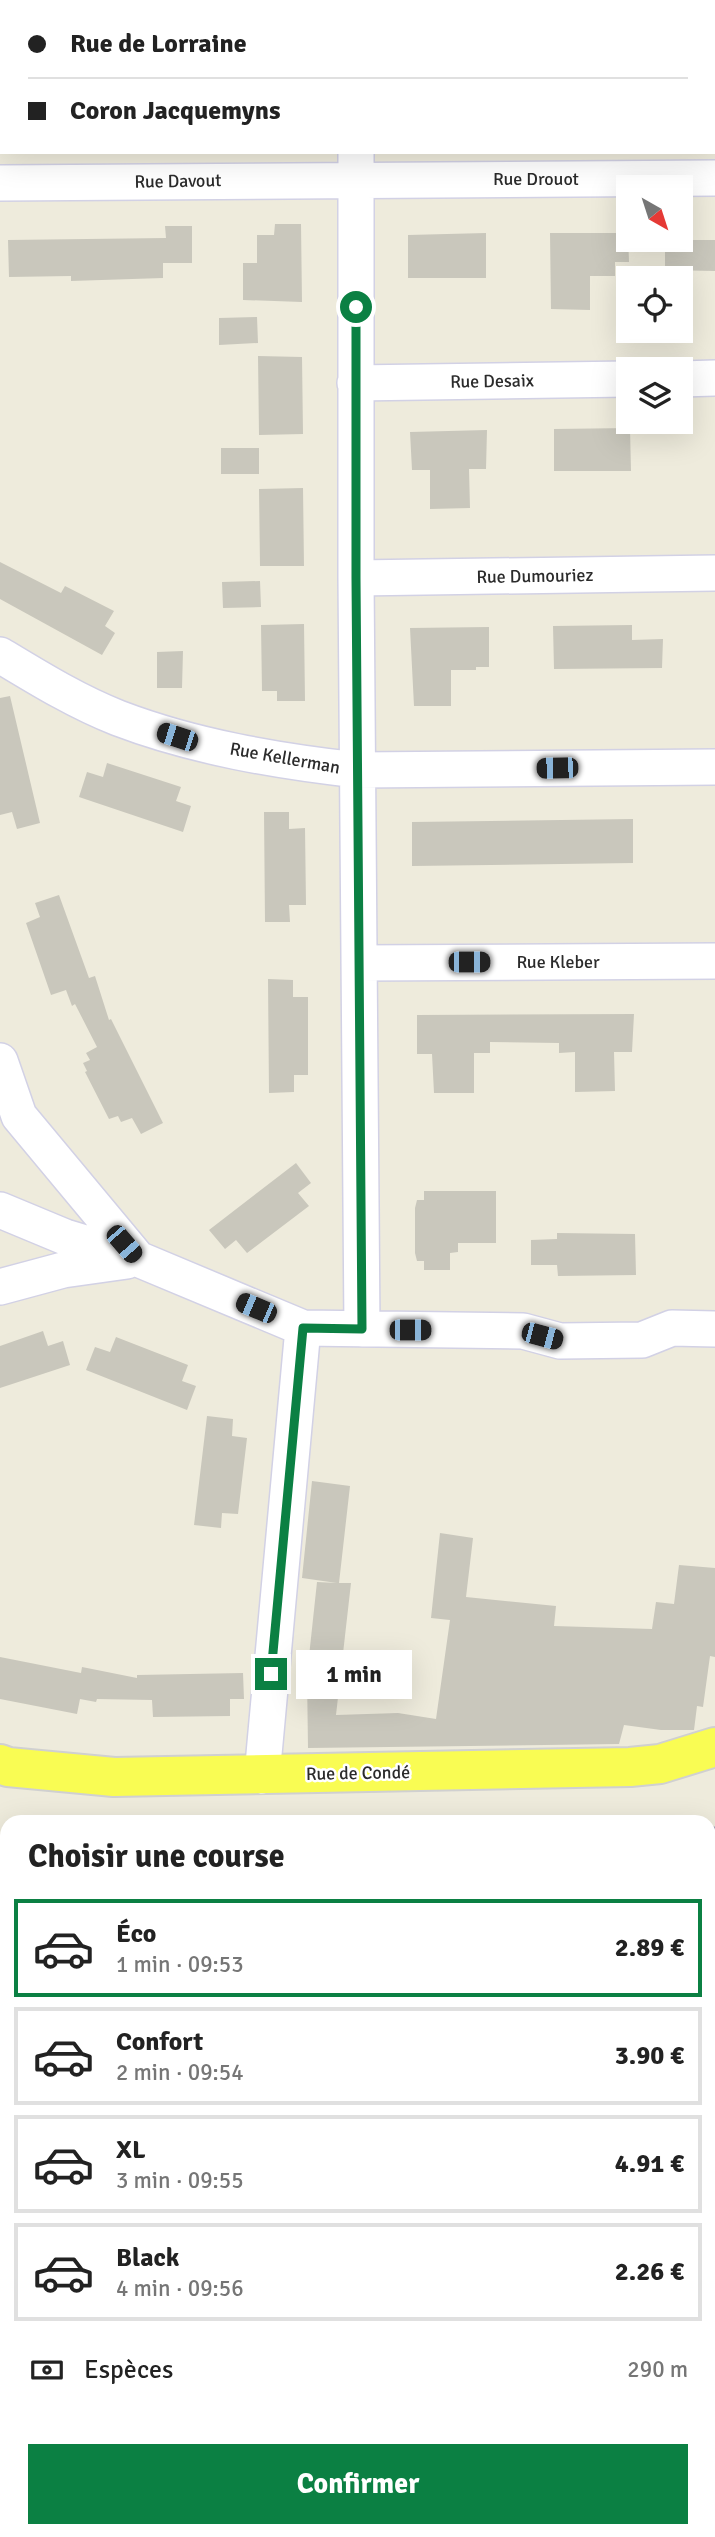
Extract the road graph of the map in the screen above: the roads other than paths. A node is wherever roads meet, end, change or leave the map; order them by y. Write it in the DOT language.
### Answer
graph roads {
  1 [pos="356,166"];
  2 [pos="715,178"];
  3 [pos="0,183"];
  4 [pos="715,378"];
  5 [pos="616,379"];
  6 [pos="693,379"];
  7 [pos="355,383"];
  8 [pos="715,573"];
  9 [pos="356,578"];
  10 [pos="0,655"];
  11 [pos="715,767"];
  12 [pos="357,770"];
  13 [pos="715,961"];
  14 [pos="359,963"];
  15 [pos="0,1061"];
  16 [pos="0,1210"];
  17 [pos="138,1259"];
  18 [pos="0,1287"];
  19 [pos="303,1328"];
  20 [pos="362,1329"];
  21 [pos="715,1329"];
  22 [pos="715,1747"];
  23 [pos="0,1763"];
  24 [pos="262,1776"];
  1 -- 2 [label="street, Rue Drouot"];
  1 -- 3 [label="street, Rue Davout"];
  1 -- 7 [label="street"];
  4 -- 6 [label="street"];
  5 -- 7 [label="street, Rue Desaix"];
  7 -- 9 [label="street"];
  8 -- 9 [label="street, Rue Dumouriez"];
  9 -- 12 [label="street"];
  10 -- 12 [label="street, Rue Kellerman"];
  11 -- 12 [label="street, Rue Kellerman"];
  12 -- 14 [label="street"];
  13 -- 14 [label="street, Rue Kleber"];
  14 -- 20 [label="street"];
  15 -- 17 [label="street"];
  16 -- 17 [label="street"];
  17 -- 18 [label="street"];
  17 -- 19 [label="street"];
  19 -- 20 [label="street"];
  19 -- 24 [label="street"];
  20 -- 21 [label="street"];
  22 -- 24 [label="main road, Rue de Condé"];
  23 -- 24 [label="main road, Rue de Condé"];
}
